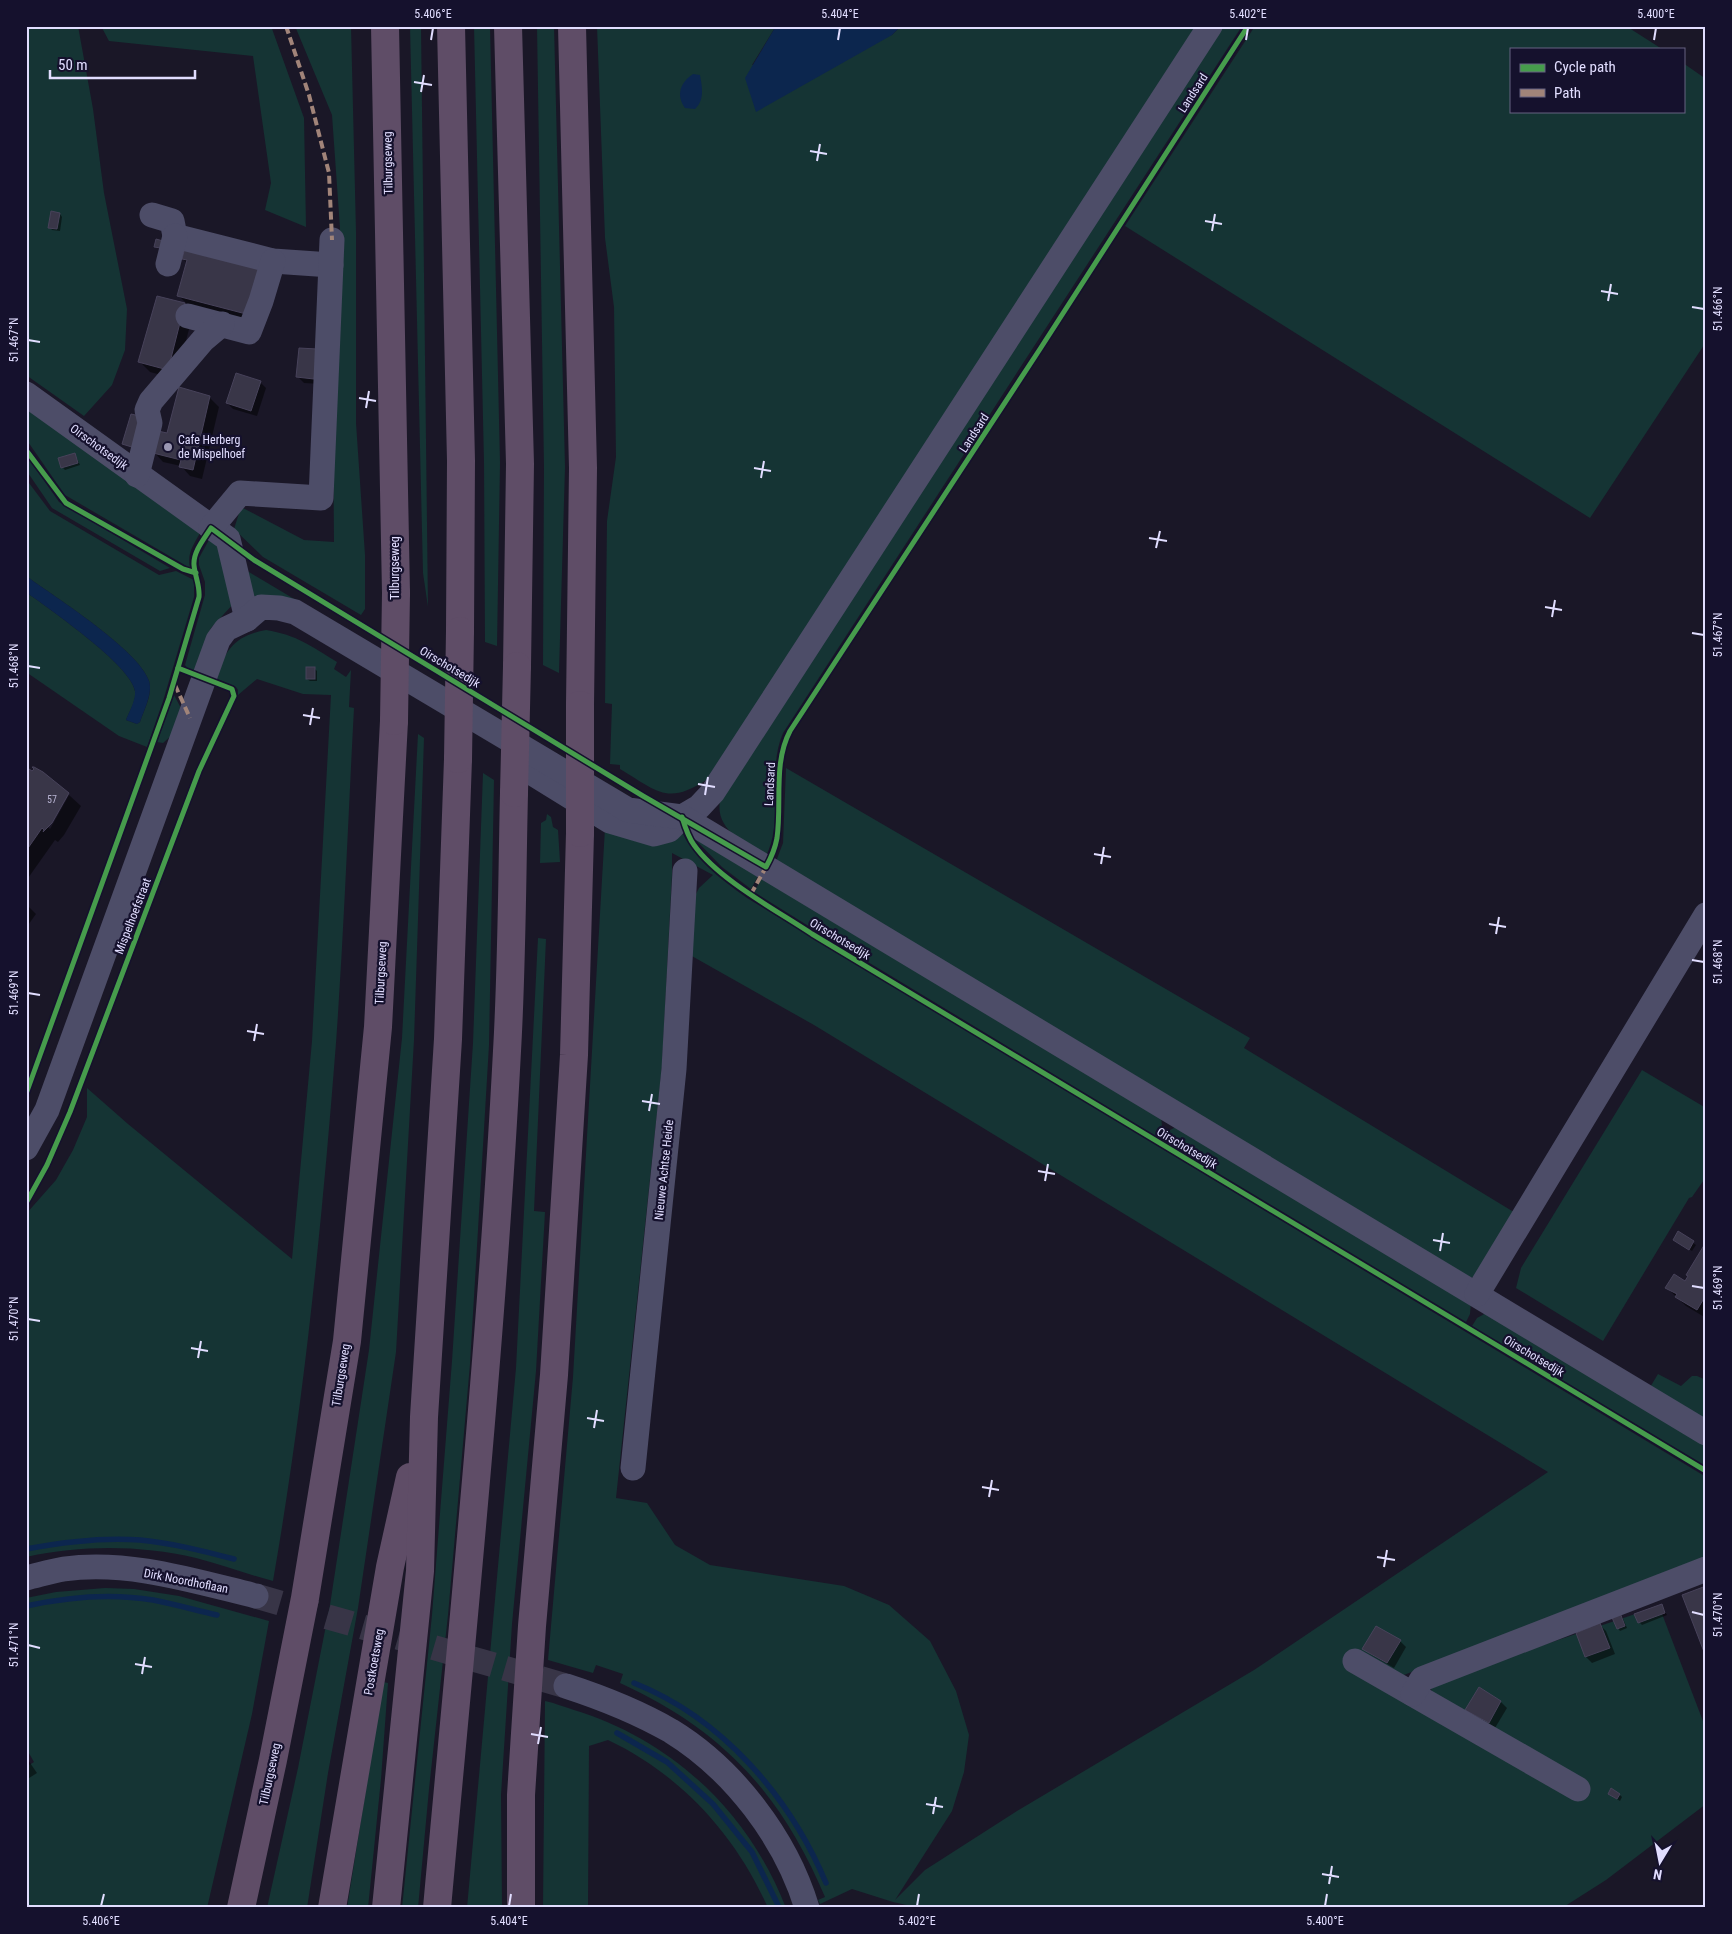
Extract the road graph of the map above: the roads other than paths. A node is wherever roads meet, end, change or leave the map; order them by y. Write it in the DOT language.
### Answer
graph roads {
  1 [pos="385,26"];
  2 [pos="451,26"];
  3 [pos="508,26"];
  4 [pos="572,26"];
  5 [pos="1210,26"];
  6 [pos="152,215"];
  7 [pos="175,236"];
  8 [pos="332,240"];
  9 [pos="273,261"];
  10 [pos="168,264"];
  11 [pos="331,265"];
  12 [pos="188,316"];
  13 [pos="222,324"];
  14 [pos="26,394"];
  15 [pos="137,475"];
  16 [pos="219,534"];
  17 [pos="247,619"];
  18 [pos="682,817"];
  19 [pos="685,872"];
  20 [pos="1706,915"];
  21 [pos="26,1148"];
  22 [pos="1477,1294"];
  23 [pos="424,1417"];
  24 [pos="1706,1433"];
  25 [pos="633,1468"];
  26 [pos="1706,1569"];
  27 [pos="26,1578"];
  28 [pos="256,1596"];
  29 [pos="1355,1661"];
  30 [pos="566,1686"];
  31 [pos="1413,1694"];
  32 [pos="1578,1790"];
  33 [pos="241,1908"];
  34 [pos="332,1908"];
  35 [pos="386,1908"];
  36 [pos="437,1908"];
  37 [pos="522,1908"];
  38 [pos="807,1908"];
  1 -- 33 [label="highway, Tilburgseweg, bridge"];
  2 -- 23 [label="highway, bridge"];
  3 -- 36 [label="highway, bridge"];
  4 -- 37 [label="highway, bridge"];
  5 -- 18 [label="street, Landsard"];
  6 -- 7 [label="street"];
  7 -- 9 [label="street"];
  7 -- 10 [label="street"];
  8 -- 11 [label="street"];
  9 -- 11 [label="street"];
  9 -- 13 [label="street"];
  11 -- 16 [label="street"];
  12 -- 13 [label="street"];
  13 -- 15 [label="street"];
  14 -- 15 [label="street, Oirschotsedijk"];
  15 -- 16 [label="street, Oirschotsedijk"];
  16 -- 17 [label="street"];
  17 -- 18 [label="street"];
  17 -- 21 [label="street, Mispelhoefstraat"];
  18 -- 22 [label="street, Oirschotsedijk"];
  19 -- 25 [label="street, Nieuwe Achtse Heide"];
  20 -- 22 [label="street"];
  22 -- 24 [label="street, Oirschotsedijk"];
  23 -- 34 [label="highway, Postkoetsweg"];
  23 -- 35 [label="highway"];
  26 -- 31 [label="street"];
  27 -- 28 [label="street, Dirk Noordhoflaan"];
  29 -- 31 [label="street"];
  30 -- 38 [label="street"];
  31 -- 32 [label="street"];
}
